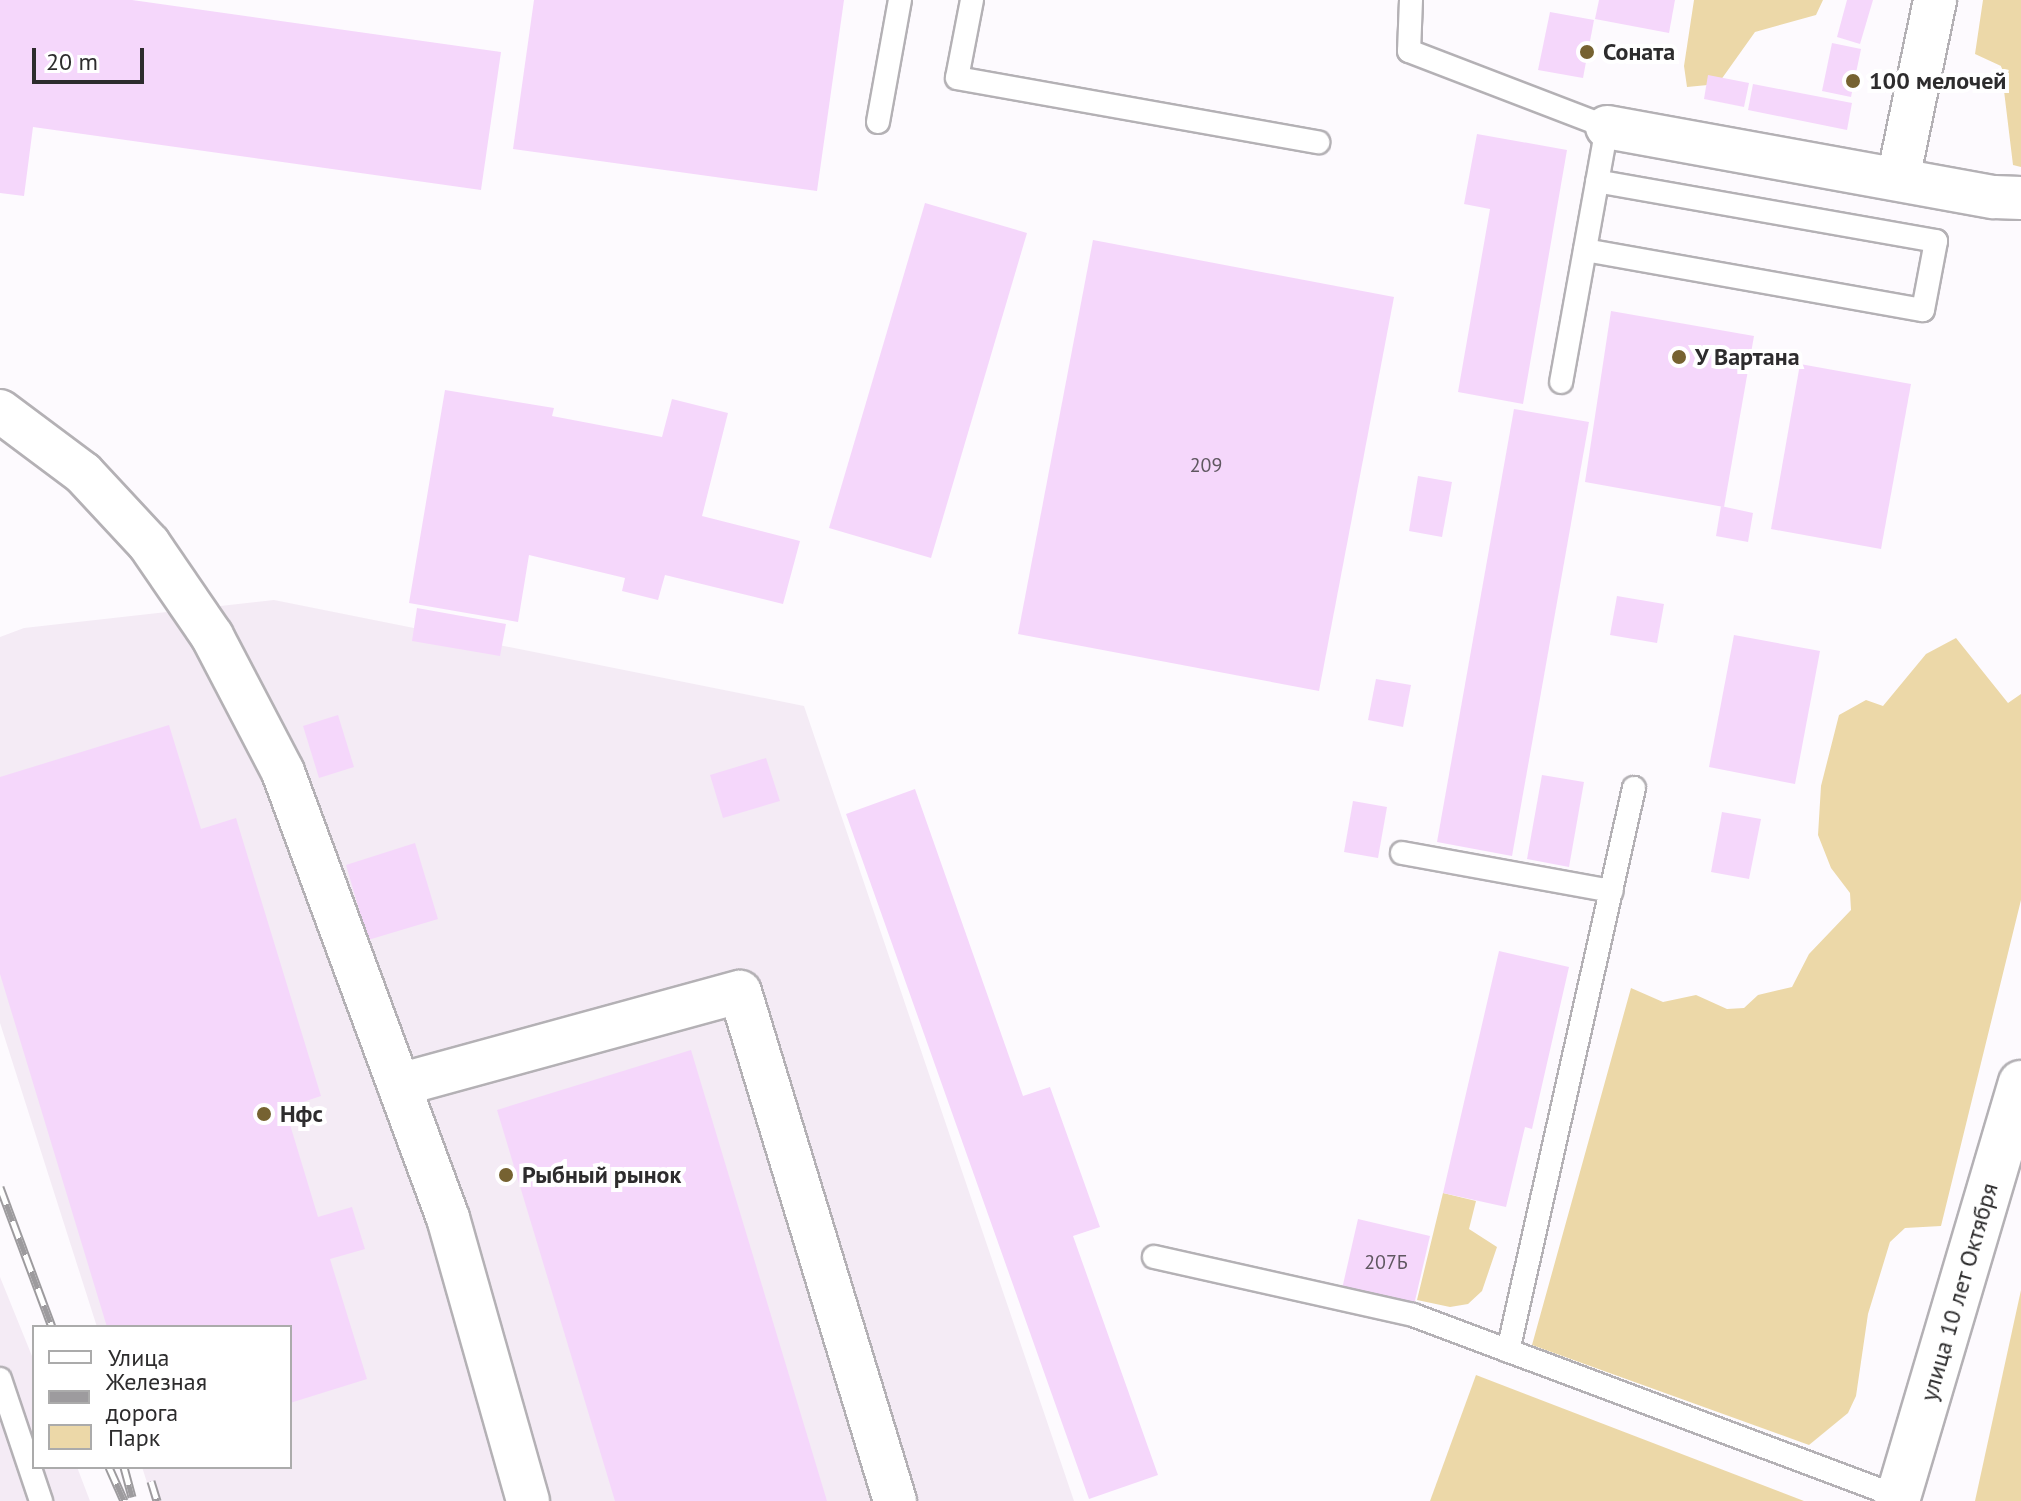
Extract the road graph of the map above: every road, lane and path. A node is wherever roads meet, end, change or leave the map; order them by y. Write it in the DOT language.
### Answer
graph roads {
  1 [pos="900,0"];
  2 [pos="972,0"];
  3 [pos="1411,0"];
  4 [pos="1935,0"];
  5 [pos="878,122"];
  6 [pos="1607,127"];
  7 [pos="1318,142"];
  8 [pos="1898,179"];
  9 [pos="1597,181"];
  10 [pos="2021,198"];
  11 [pos="1585,250"];
  12 [pos="1561,382"];
  13 [pos="0,411"];
  14 [pos="1634,788"];
  15 [pos="1402,853"];
  16 [pos="1612,891"];
  17 [pos="2021,1083"];
  18 [pos="399,1085"];
  19 [pos="1154,1257"];
  20 [pos="1508,1351"];
  21 [pos="0,1379"];
  22 [pos="1898,1499"];
  23 [pos="41,1501"];
  24 [pos="528,1501"];
  25 [pos="895,1501"];
  1 -- 5 [label="lane"];
  2 -- 7 [label="lane"];
  3 -- 6 [label="lane"];
  4 -- 8 [label="street"];
  6 -- 8 [label="street"];
  6 -- 9 [label="lane"];
  8 -- 10 [label="street"];
  9 -- 11 [label="lane"];
  9 -- 11 [label="lane"];
  11 -- 12 [label="lane"];
  13 -- 18 [label="street"];
  14 -- 16 [label="lane"];
  15 -- 16 [label="lane"];
  16 -- 20 [label="lane"];
  17 -- 22 [label="main road, улица 10 лет Октября"];
  18 -- 24 [label="street"];
  18 -- 25 [label="street"];
  19 -- 20 [label="lane"];
  20 -- 22 [label="lane"];
  21 -- 23 [label="lane"];
}
